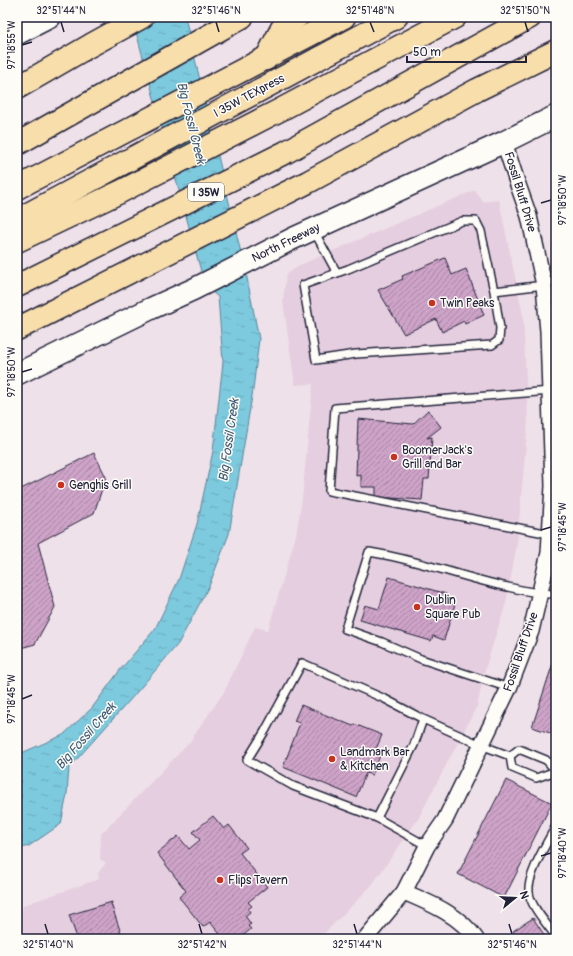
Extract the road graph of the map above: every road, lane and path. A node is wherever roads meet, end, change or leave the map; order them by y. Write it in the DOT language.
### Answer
graph roads {
  1 [pos="50,17"];
  2 [pos="142,17"];
  3 [pos="242,17"];
  4 [pos="297,17"];
  5 [pos="344,17"];
  6 [pos="396,17"];
  7 [pos="455,17"];
  8 [pos="530,17"];
  9 [pos="17,34"];
  10 [pos="556,51"];
  11 [pos="266,58"];
  12 [pos="17,88"];
  13 [pos="556,116"];
  14 [pos="504,142"];
  15 [pos="17,144"];
  16 [pos="17,188"];
  17 [pos="17,220"];
  18 [pos="313,229"];
  19 [pos="17,241"];
  20 [pos="337,274"];
  21 [pos="550,283"];
  22 [pos="17,286"];
  23 [pos="494,291"];
  24 [pos="17,329"];
  25 [pos="17,374"];
  26 [pos="553,391"];
  27 [pos="554,505"];
  28 [pos="550,534"];
  29 [pos="540,594"];
  30 [pos="556,594"];
  31 [pos="509,688"];
  32 [pos="423,719"];
  33 [pos="481,745"];
  34 [pos="510,756"];
  35 [pos="556,771"];
  36 [pos="377,818"];
  37 [pos="556,826"];
  38 [pos="427,846"];
  39 [pos="404,892"];
  40 [pos="553,926"];
  41 [pos="556,937"];
  42 [pos="365,939"];
  43 [pos="476,939"];
  1 -- 9 [label="main road"];
  2 -- 12 [label="highway"];
  3 -- 15 [label="highway"];
  4 -- 11 [label="highway"];
  5 -- 11 [label="highway"];
  6 -- 17 [label="highway, I 35W TEXpress"];
  7 -- 19 [label="highway"];
  8 -- 22 [label="highway, I 35W"];
  10 -- 24 [label="highway"];
  11 -- 16 [label="highway"];
  13 -- 14 [label="main road, North Freeway"];
  14 -- 18 [label="main road, North Freeway"];
  14 -- 21 [label="street, Fossil Bluff Drive"];
  18 -- 20 [label="lane"];
  18 -- 25 [label="main road, North Freeway"];
  20 -- 23 [label="lane"];
  20 -- 23 [label="lane"];
  21 -- 23 [label="lane"];
  21 -- 26 [label="street, Fossil Bluff Drive"];
  26 -- 27 [label="street, Fossil Bluff Drive"];
  26 -- 28 [label="lane"];
  27 -- 28 [label="street, Fossil Bluff Drive"];
  28 -- 29 [label="street, Fossil Bluff Drive"];
  29 -- 30 [label="lane"];
  29 -- 31 [label="street, Fossil Bluff Drive"];
  29 -- 31 [label="lane"];
  31 -- 33 [label="street, Fossil Bluff Drive"];
  32 -- 33 [label="lane"];
  32 -- 36 [label="lane"];
  32 -- 36 [label="lane"];
  33 -- 34 [label="lane"];
  33 -- 38 [label="street, Fossil Bluff Drive"];
  34 -- 35 [label="lane"];
  34 -- 35 [label="lane"];
  36 -- 38 [label="lane"];
  37 -- 40 [label="lane"];
  38 -- 39 [label="street, Fossil Bluff Drive"];
  39 -- 42 [label="street, Fossil Bluff Drive"];
  39 -- 43 [label="street"];
  40 -- 41 [label="lane"];
}
